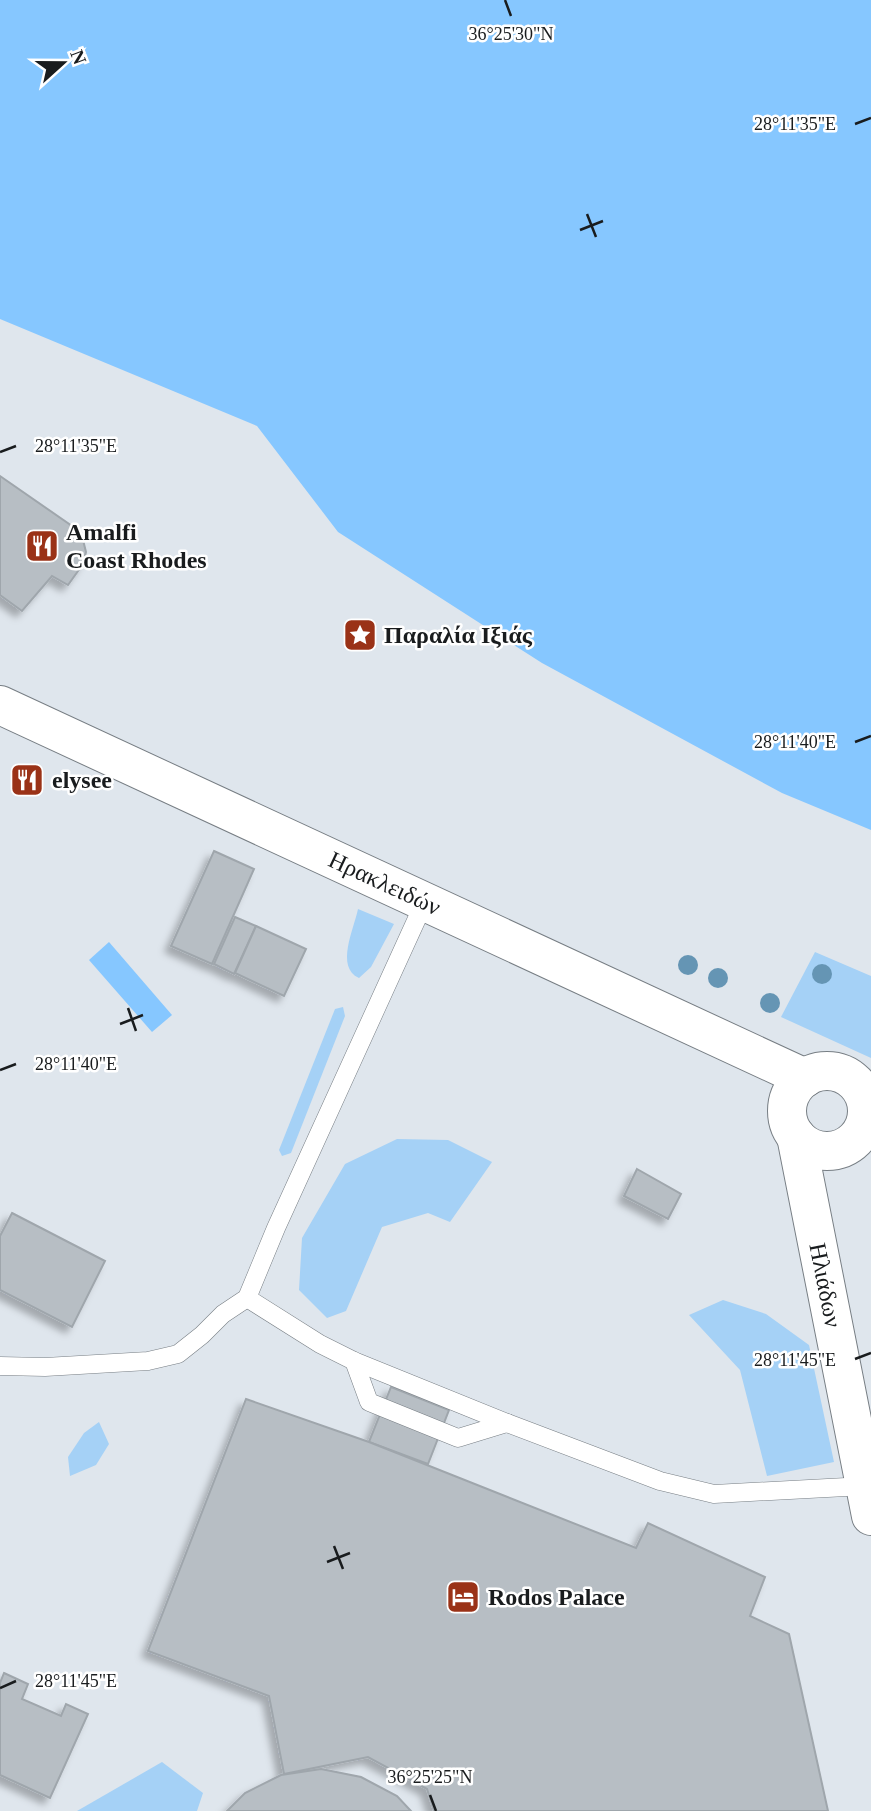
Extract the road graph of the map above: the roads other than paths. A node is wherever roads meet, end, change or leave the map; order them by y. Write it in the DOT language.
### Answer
graph roads {
  1 [pos="0,705"];
  2 [pos="425,901"];
  3 [pos="797,1088"];
  4 [pos="868,1117"];
  5 [pos="796,1136"];
  6 [pos="831,1152"];
  7 [pos="812,1219"];
  8 [pos="247,1298"];
  9 [pos="354,1361"];
  10 [pos="0,1366"];
  11 [pos="507,1423"];
  12 [pos="868,1501"];
  1 -- 2 [label="main road, Ηρακλειδών"];
  2 -- 3 [label="main road, Ηρακλειδών"];
  2 -- 8 [label="lane"];
  3 -- 4 [label="main road"];
  3 -- 5 [label="main road"];
  4 -- 6 [label="main road"];
  5 -- 6 [label="main road"];
  5 -- 7 [label="main road, Ηλιάδων"];
  6 -- 7 [label="main road"];
  7 -- 12 [label="main road, Ηλιάδων"];
  8 -- 9 [label="lane"];
  8 -- 10 [label="lane"];
  9 -- 11 [label="lane"];
  9 -- 11 [label="lane"];
  11 -- 12 [label="lane"];
}
